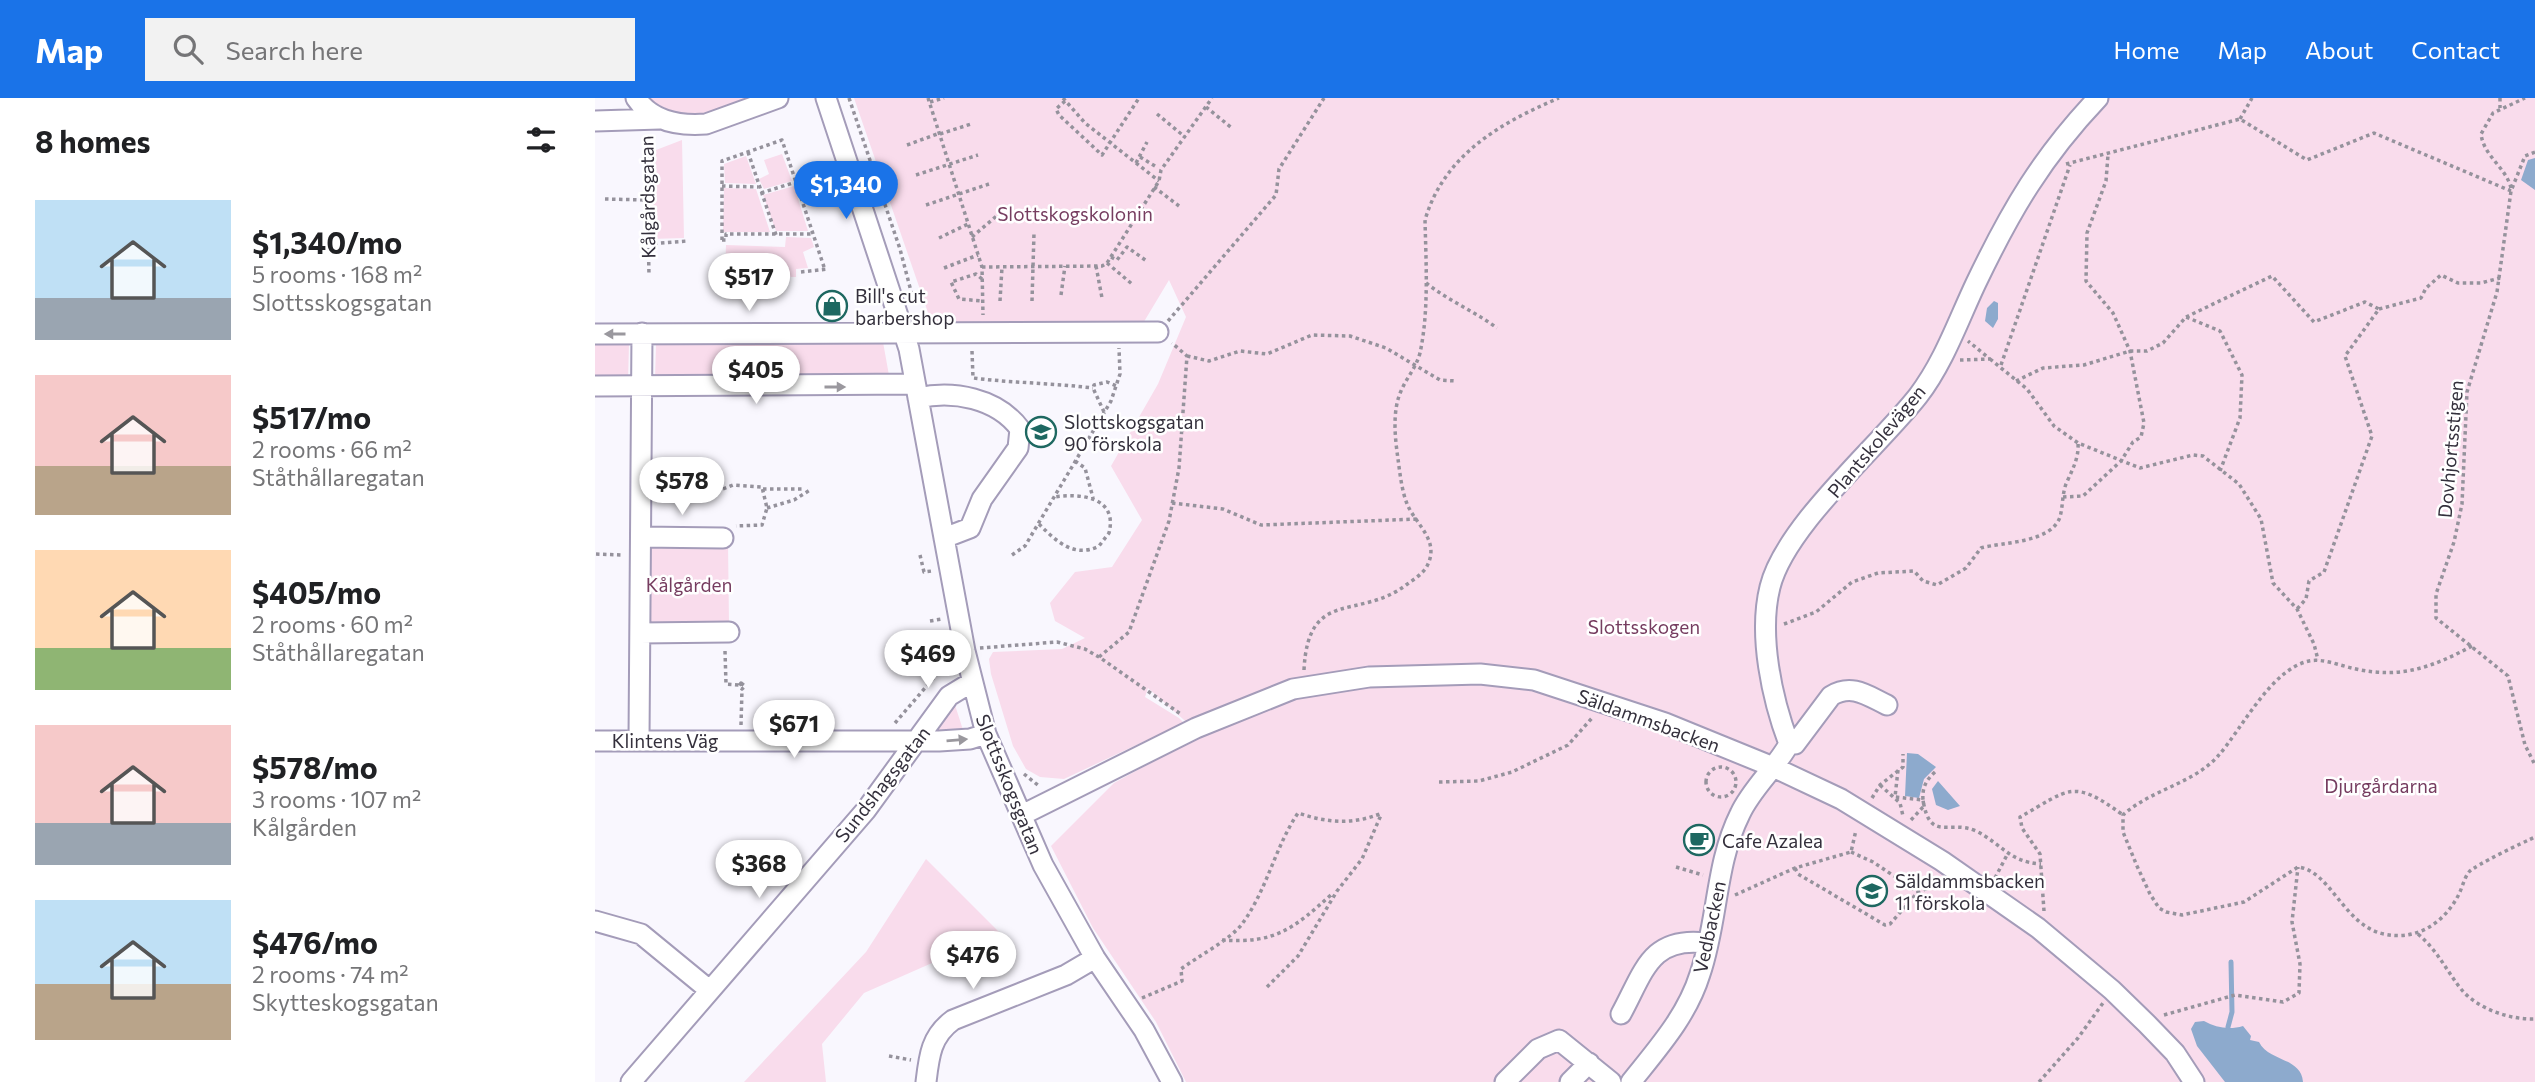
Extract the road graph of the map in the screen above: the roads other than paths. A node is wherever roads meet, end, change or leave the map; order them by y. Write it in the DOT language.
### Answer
graph roads {
  1 [pos="636,98"];
  2 [pos="779,98"];
  3 [pos="826,98"];
  4 [pos="2098,98"];
  5 [pos="653,119"];
  6 [pos="595,121"];
  7 [pos="904,332"];
  8 [pos="1158,332"];
  9 [pos="642,333"];
  10 [pos="595,334"];
  11 [pos="595,386"];
  12 [pos="641,386"];
  13 [pos="916,391"];
  14 [pos="723,532"];
  15 [pos="944,538"];
  16 [pos="641,547"];
  17 [pos="727,632"];
  18 [pos="640,633"];
  19 [pos="972,682"];
  20 [pos="1887,705"];
  21 [pos="986,734"];
  22 [pos="639,740"];
  23 [pos="917,740"];
  24 [pos="595,741"];
  25 [pos="1789,744"];
  26 [pos="1773,766"];
  27 [pos="1022,815"];
  28 [pos="595,921"];
  29 [pos="1706,943"];
  30 [pos="1095,958"];
  31 [pos="708,989"];
  32 [pos="1621,1014"];
  33 [pos="1589,1063"];
  34 [pos="927,1073"];
  35 [pos="631,1082"];
  36 [pos="1172,1082"];
  37 [pos="1505,1082"];
  38 [pos="1570,1082"];
  39 [pos="1611,1082"];
  40 [pos="1632,1082"];
  41 [pos="2194,1082"];
  1 -- 5 [label="street"];
  2 -- 5 [label="street"];
  3 -- 7 [label="street, Slottsskogsgatan"];
  4 -- 25 [label="street, Plantskolevägen"];
  5 -- 6 [label="street"];
  7 -- 8 [label="street"];
  7 -- 9 [label="street"];
  7 -- 13 [label="street, Slottsskogsgatan"];
  9 -- 10 [label="street, one-way"];
  9 -- 12 [label="street"];
  11 -- 12 [label="street"];
  12 -- 13 [label="street, one-way"];
  12 -- 16 [label="street"];
  13 -- 15 [label="street, Slottsskogsgatan"];
  13 -- 15 [label="street"];
  14 -- 16 [label="street"];
  15 -- 19 [label="street, Slottsskogsgatan"];
  16 -- 18 [label="street"];
  17 -- 18 [label="street"];
  18 -- 22 [label="street"];
  19 -- 21 [label="street, Slottsskogsgatan"];
  19 -- 23 [label="street, Sundshagsgatan"];
  20 -- 25 [label="street"];
  23 -- 21 [label="street, Klintens Väg, one-way"];
  21 -- 27 [label="street, Slottsskogsgatan"];
  22 -- 23 [label="street, Klintens Väg"];
  22 -- 24 [label="street, Klintens Väg"];
  23 -- 31 [label="street, Sundshagsgatan"];
  25 -- 26 [label="street"];
  26 -- 27 [label="street, Säldammsbacken"];
  26 -- 29 [label="street, Vedbacken"];
  26 -- 41 [label="street, Säldammsbacken"];
  27 -- 30 [label="street, Slottsskogsgatan"];
  28 -- 31 [label="street"];
  29 -- 32 [label="street"];
  29 -- 40 [label="street, Vedbacken"];
  30 -- 34 [label="street"];
  30 -- 36 [label="street, Slottsskogsgatan"];
  31 -- 35 [label="street, Sundshagsgatan"];
  33 -- 37 [label="street"];
  33 -- 38 [label="street"];
  33 -- 39 [label="street"];
}
